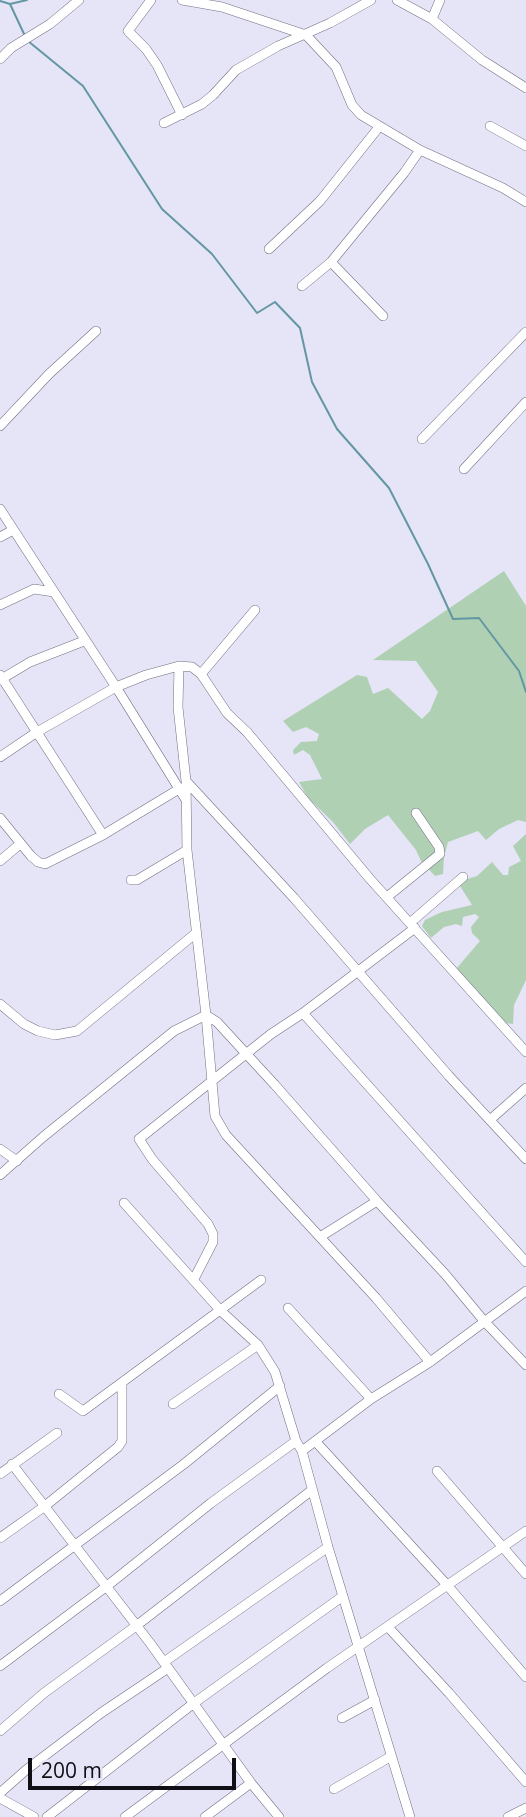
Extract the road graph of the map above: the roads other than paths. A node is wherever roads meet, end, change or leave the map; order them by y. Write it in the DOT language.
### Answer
graph roads {
  1 [pos="79,0"];
  2 [pos="151,0"];
  3 [pos="182,0"];
  4 [pos="371,0"];
  5 [pos="397,0"];
  6 [pos="440,0"];
  7 [pos="432,19"];
  8 [pos="306,35"];
  9 [pos="0,59"];
  10 [pos="526,88"];
  11 [pos="182,115"];
  12 [pos="164,123"];
  13 [pos="491,126"];
  14 [pos="379,127"];
  15 [pos="526,146"];
  16 [pos="420,150"];
  17 [pos="526,202"];
  18 [pos="269,249"];
  19 [pos="331,262"];
  20 [pos="302,286"];
  21 [pos="383,316"];
  22 [pos="96,331"];
  23 [pos="526,332"];
  24 [pos="526,402"];
  25 [pos="0,426"];
  26 [pos="422,439"];
  27 [pos="464,469"];
  28 [pos="0,509"];
  29 [pos="13,530"];
  30 [pos="0,537"];
  31 [pos="54,592"];
  32 [pos="0,605"];
  33 [pos="255,610"];
  34 [pos="84,641"];
  35 [pos="179,666"];
  36 [pos="201,674"];
  37 [pos="1,678"];
  38 [pos="116,687"];
  39 [pos="37,732"];
  40 [pos="0,757"];
  41 [pos="183,785"];
  42 [pos="416,813"];
  43 [pos="0,818"];
  44 [pos="103,835"];
  45 [pos="20,844"];
  46 [pos="187,850"];
  47 [pos="0,860"];
  48 [pos="463,877"];
  49 [pos="131,880"];
  50 [pos="387,897"];
  51 [pos="413,925"];
  52 [pos="196,933"];
  53 [pos="359,971"];
  54 [pos="0,1004"];
  55 [pos="303,1013"];
  56 [pos="206,1015"];
  57 [pos="526,1052"];
  58 [pos="246,1053"];
  59 [pos="211,1081"];
  60 [pos="526,1088"];
  61 [pos="491,1119"];
  62 [pos="0,1149"];
  63 [pos="526,1159"];
  64 [pos="17,1161"];
  65 [pos="0,1175"];
  66 [pos="377,1201"];
  67 [pos="124,1203"];
  68 [pos="320,1237"];
  69 [pos="526,1262"];
  70 [pos="194,1279"];
  71 [pos="261,1280"];
  72 [pos="526,1291"];
  73 [pos="288,1308"];
  74 [pos="222,1311"];
  75 [pos="484,1321"];
  76 [pos="258,1345"];
  77 [pos="430,1362"];
  78 [pos="526,1365"];
  79 [pos="122,1383"];
  80 [pos="280,1386"];
  81 [pos="59,1394"];
  82 [pos="371,1399"];
  83 [pos="173,1404"];
  84 [pos="57,1433"];
  85 [pos="296,1441"];
  86 [pos="316,1442"];
  87 [pos="302,1451"];
  88 [pos="12,1464"];
  89 [pos="437,1471"];
  90 [pos="0,1474"];
  91 [pos="312,1490"];
  92 [pos="45,1506"];
  93 [pos="526,1531"];
  94 [pos="0,1538"];
  95 [pos="76,1546"];
  96 [pos="328,1547"];
  97 [pos="503,1548"];
  98 [pos="526,1574"];
  99 [pos="447,1585"];
  100 [pos="107,1586"];
  101 [pos="343,1596"];
  102 [pos="0,1601"];
  103 [pos="136,1626"];
  104 [pos="388,1627"];
  105 [pos="359,1647"];
  106 [pos="166,1665"];
  107 [pos="0,1666"];
  108 [pos="526,1677"];
  109 [pos="375,1700"];
  110 [pos="194,1703"];
  111 [pos="342,1718"];
  112 [pos="0,1731"];
  113 [pos="225,1745"];
  114 [pos="390,1757"];
  115 [pos="251,1783"];
  116 [pos="526,1783"];
  117 [pos="334,1789"];
  118 [pos="0,1796"];
  119 [pos="218,1808"];
  120 [pos="526,1808"];
  121 [pos="34,1817"];
  122 [pos="47,1817"];
  123 [pos="125,1817"];
  124 [pos="205,1817"];
  125 [pos="223,1817"];
  126 [pos="279,1817"];
  127 [pos="410,1817"];
  128 [pos="508,1817"];
  1 -- 9 [label="street"];
  2 -- 11 [label="street"];
  3 -- 8 [label="street"];
  4 -- 8 [label="street"];
  5 -- 7 [label="street"];
  6 -- 7 [label="street"];
  7 -- 10 [label="street"];
  8 -- 11 [label="street"];
  8 -- 14 [label="street"];
  11 -- 12 [label="street"];
  13 -- 15 [label="street"];
  14 -- 16 [label="street"];
  14 -- 18 [label="street"];
  16 -- 17 [label="street"];
  16 -- 19 [label="street"];
  19 -- 20 [label="street"];
  19 -- 21 [label="street"];
  22 -- 25 [label="street"];
  23 -- 26 [label="street"];
  24 -- 27 [label="street"];
  28 -- 29 [label="street"];
  29 -- 30 [label="street"];
  29 -- 31 [label="street"];
  31 -- 32 [label="street"];
  31 -- 34 [label="street"];
  33 -- 36 [label="street"];
  34 -- 37 [label="street"];
  34 -- 38 [label="street"];
  35 -- 36 [label="street"];
  35 -- 38 [label="street"];
  35 -- 41 [label="street"];
  36 -- 50 [label="street"];
  37 -- 39 [label="street"];
  38 -- 39 [label="street"];
  38 -- 41 [label="street"];
  39 -- 40 [label="street"];
  39 -- 44 [label="street"];
  41 -- 44 [label="street"];
  41 -- 46 [label="street"];
  41 -- 53 [label="street"];
  42 -- 50 [label="street"];
  43 -- 45 [label="street"];
  44 -- 45 [label="street"];
  45 -- 47 [label="street"];
  46 -- 49 [label="street"];
  46 -- 52 [label="street"];
  48 -- 51 [label="street"];
  50 -- 51 [label="street"];
  51 -- 53 [label="street"];
  51 -- 57 [label="street"];
  52 -- 54 [label="street"];
  52 -- 56 [label="street"];
  53 -- 55 [label="street"];
  53 -- 61 [label="street"];
  55 -- 58 [label="street"];
  55 -- 69 [label="street"];
  56 -- 58 [label="street"];
  56 -- 59 [label="street"];
  56 -- 64 [label="street"];
  58 -- 59 [label="street"];
  58 -- 66 [label="street"];
  59 -- 68 [label="street"];
  59 -- 70 [label="street"];
  60 -- 61 [label="street"];
  61 -- 63 [label="street"];
  62 -- 64 [label="street"];
  64 -- 65 [label="street"];
  66 -- 68 [label="street"];
  66 -- 75 [label="street"];
  67 -- 70 [label="street"];
  68 -- 77 [label="street"];
  70 -- 74 [label="street"];
  71 -- 74 [label="street"];
  72 -- 75 [label="street"];
  73 -- 82 [label="street"];
  74 -- 76 [label="street"];
  74 -- 79 [label="street"];
  75 -- 77 [label="street"];
  75 -- 78 [label="street"];
  76 -- 80 [label="street"];
  76 -- 83 [label="street"];
  77 -- 82 [label="street"];
  79 -- 81 [label="street"];
  79 -- 92 [label="street"];
  80 -- 85 [label="street"];
  80 -- 95 [label="street"];
  82 -- 86 [label="street"];
  84 -- 88 [label="street"];
  85 -- 87 [label="street"];
  85 -- 100 [label="street"];
  86 -- 87 [label="street"];
  86 -- 99 [label="street"];
  87 -- 91 [label="street"];
  88 -- 90 [label="street"];
  88 -- 92 [label="street"];
  89 -- 97 [label="street"];
  91 -- 96 [label="street"];
  91 -- 103 [label="street"];
  92 -- 94 [label="street"];
  92 -- 95 [label="street"];
  93 -- 97 [label="street"];
  95 -- 100 [label="street"];
  95 -- 102 [label="street"];
  96 -- 101 [label="street"];
  96 -- 106 [label="street"];
  97 -- 98 [label="street"];
  97 -- 99 [label="street"];
  99 -- 104 [label="street"];
  99 -- 108 [label="street"];
  100 -- 103 [label="street"];
  100 -- 107 [label="street"];
  101 -- 105 [label="street"];
  101 -- 110 [label="street"];
  103 -- 106 [label="street"];
  103 -- 112 [label="street"];
  104 -- 105 [label="street"];
  104 -- 116 [label="street"];
  105 -- 109 [label="street"];
  105 -- 113 [label="street"];
  106 -- 110 [label="street"];
  106 -- 118 [label="street"];
  109 -- 111 [label="street"];
  109 -- 114 [label="street"];
  110 -- 113 [label="street"];
  110 -- 122 [label="street"];
  113 -- 115 [label="street"];
  113 -- 123 [label="street"];
  114 -- 117 [label="street"];
  114 -- 127 [label="street"];
  115 -- 119 [label="street"];
  115 -- 126 [label="street"];
  118 -- 121 [label="street"];
  119 -- 124 [label="street"];
  119 -- 125 [label="street"];
  120 -- 128 [label="street"];
}
